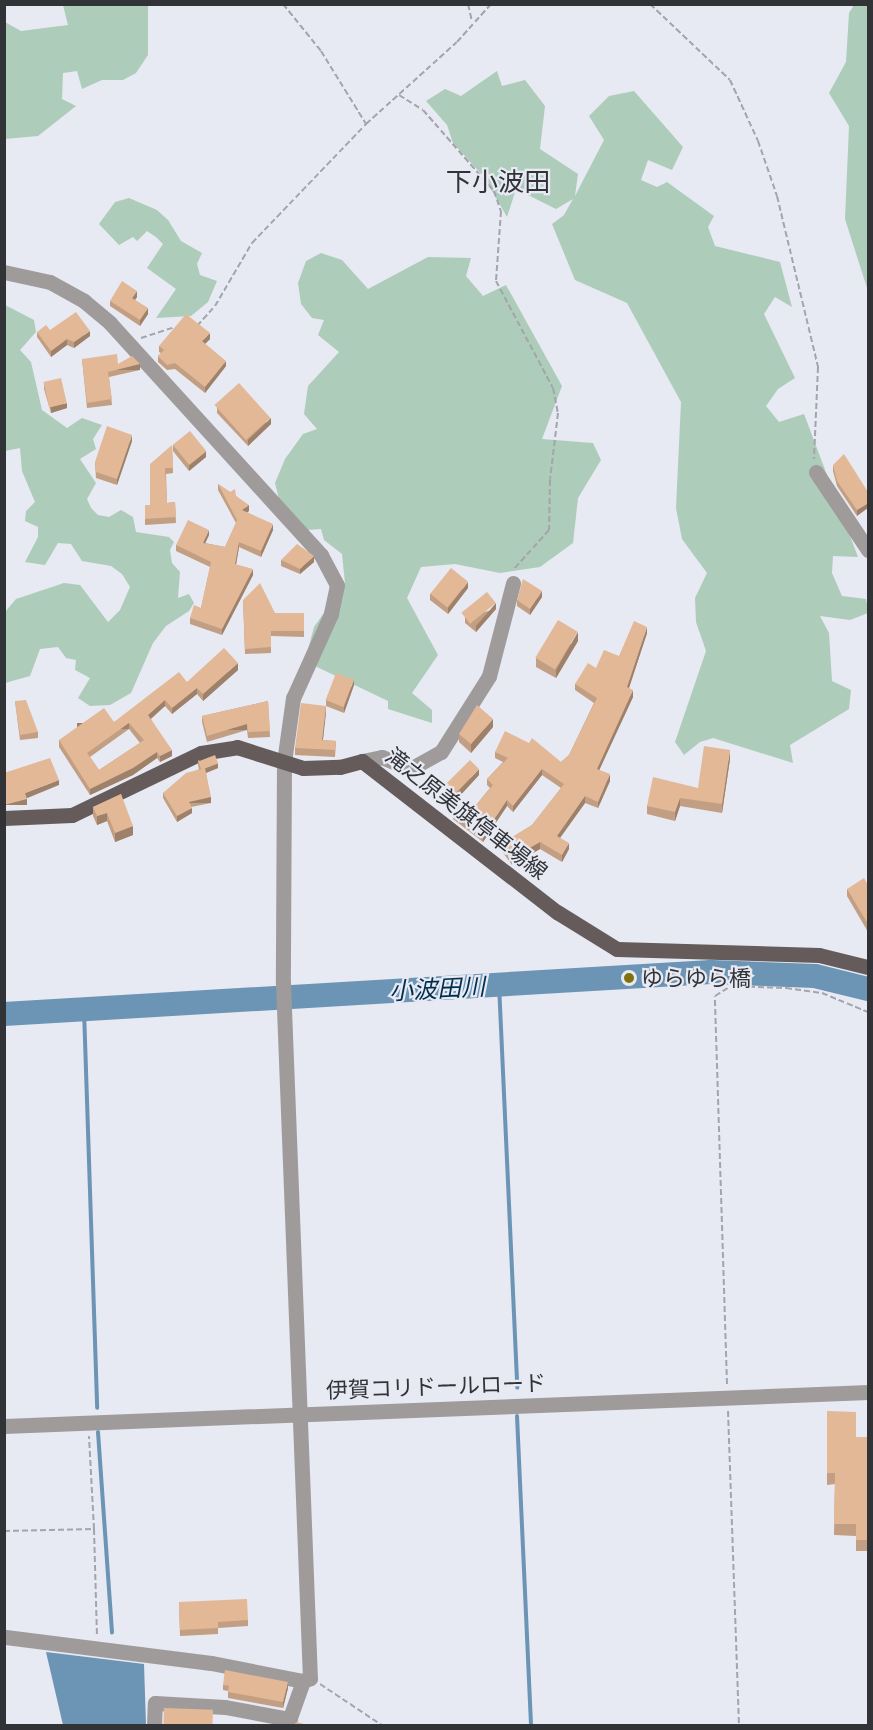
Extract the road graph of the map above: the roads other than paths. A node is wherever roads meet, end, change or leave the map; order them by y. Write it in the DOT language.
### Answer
graph roads {
  1 [pos="4,272"];
  2 [pos="816,472"];
  3 [pos="868,550"];
  4 [pos="513,583"];
  5 [pos="362,761"];
  6 [pos="284,762"];
  7 [pos="4,818"];
  8 [pos="868,967"];
  9 [pos="868,1392"];
  10 [pos="303,1414"];
  11 [pos="4,1426"];
  12 [pos="4,1636"];
  13 [pos="307,1679"];
  14 [pos="288,1722"];
  15 [pos="154,1725"];
  1 -- 6 [label="street"];
  2 -- 3 [label="street"];
  4 -- 5 [label="street"];
  5 -- 6 [label="main road, 滝之原美旗停車場線"];
  5 -- 8 [label="main road, 滝之原美旗停車場線"];
  6 -- 7 [label="main road, 滝之原美旗停車場線"];
  6 -- 10 [label="street"];
  9 -- 10 [label="street, 伊賀コリドールロード"];
  10 -- 11 [label="street, 伊賀コリドールロード"];
  10 -- 13 [label="street"];
  12 -- 13 [label="street"];
  13 -- 14 [label="street"];
  14 -- 15 [label="street"];
}
